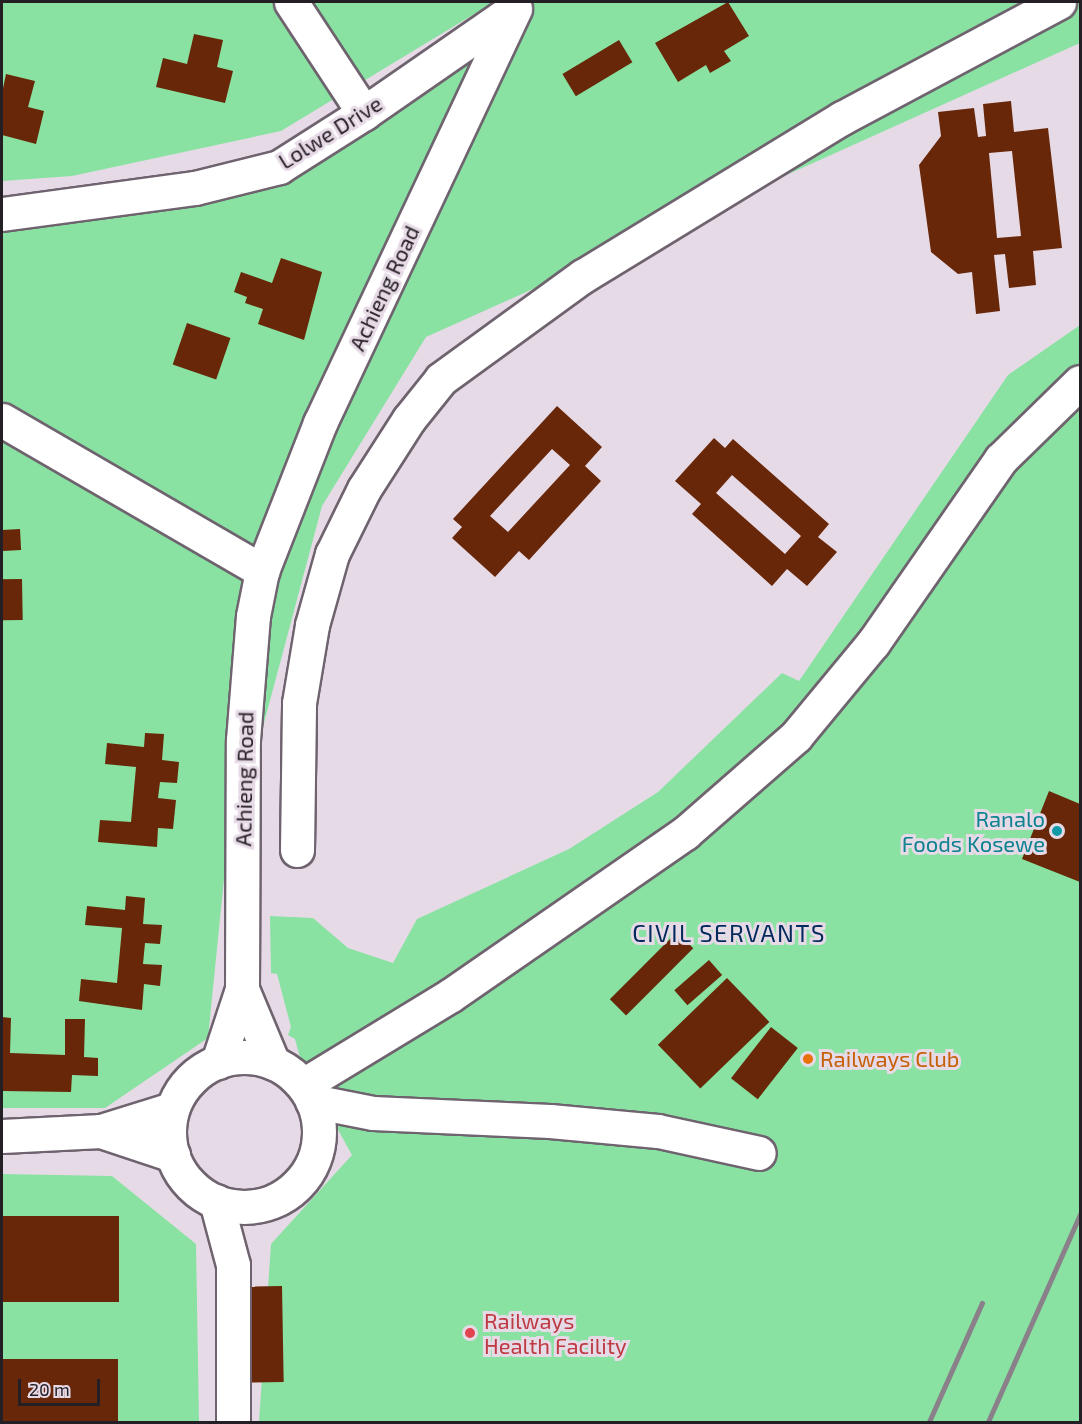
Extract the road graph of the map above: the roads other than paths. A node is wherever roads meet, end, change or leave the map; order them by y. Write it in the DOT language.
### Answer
graph roads {
  1 [pos="291,2"];
  2 [pos="1059,2"];
  3 [pos="520,5"];
  4 [pos="364,113"];
  5 [pos="2,214"];
  6 [pos="1080,382"];
  7 [pos="2,420"];
  8 [pos="262,571"];
  9 [pos="297,850"];
  10 [pos="242,989"];
  11 [pos="218,1062"];
  12 [pos="273,1063"];
  13 [pos="308,1093"];
  14 [pos="172,1109"];
  15 [pos="373,1113"];
  16 [pos="101,1131"];
  17 [pos="2,1136"];
  18 [pos="318,1144"];
  19 [pos="759,1153"];
  20 [pos="173,1155"];
  21 [pos="216,1202"];
  22 [pos="256,1206"];
  23 [pos="233,1265"];
  24 [pos="232,1422"];
  1 -- 4 [label="street"];
  2 -- 9 [label="street"];
  3 -- 4 [label="street, Lolwe Drive"];
  3 -- 8 [label="street, Achieng Road"];
  4 -- 5 [label="street, Lolwe Drive"];
  6 -- 13 [label="street"];
  7 -- 8 [label="street"];
  8 -- 10 [label="street, Achieng Road"];
  10 -- 11 [label="street"];
  10 -- 12 [label="street"];
  11 -- 12 [label="street"];
  11 -- 14 [label="street"];
  12 -- 13 [label="street"];
  13 -- 15 [label="street"];
  13 -- 18 [label="street"];
  14 -- 16 [label="street"];
  14 -- 20 [label="street"];
  15 -- 18 [label="street"];
  15 -- 19 [label="street"];
  16 -- 17 [label="street"];
  16 -- 20 [label="street"];
  18 -- 22 [label="street"];
  20 -- 21 [label="street"];
  21 -- 22 [label="street"];
  21 -- 23 [label="street"];
  22 -- 23 [label="street"];
  23 -- 24 [label="street"];
}
